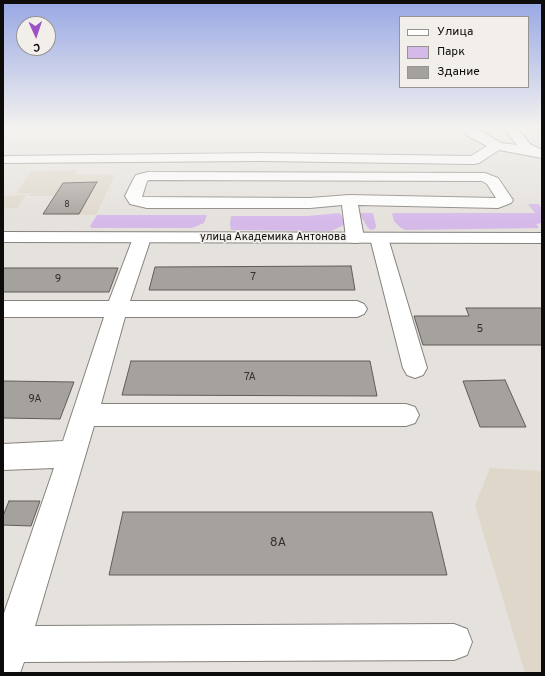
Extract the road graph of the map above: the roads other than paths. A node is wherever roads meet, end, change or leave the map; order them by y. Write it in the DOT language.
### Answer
graph roads {
  1 [pos="6,160"];
  2 [pos="45,160"];
  3 [pos="442,160"];
  4 [pos="475,160"];
  5 [pos="349,200"];
  6 [pos="3,238"];
  7 [pos="142,238"];
  8 [pos="355,238"];
  9 [pos="379,238"];
  10 [pos="542,238"];
  11 [pos="3,309"];
  12 [pos="117,309"];
  13 [pos="357,309"];
  14 [pos="415,368"];
  15 [pos="85,415"];
  16 [pos="406,415"];
  17 [pos="72,454"];
  18 [pos="3,457"];
  19 [pos="454,642"];
  20 [pos="7,657"];
  1 -- 2 [label="main road"];
  3 -- 4 [label="main road"];
  5 -- 5 [label="main road"];
  5 -- 8 [label="main road"];
  6 -- 7 [label="main road, улица Академика Антонова"];
  7 -- 8 [label="main road, улица Академика Антонова"];
  7 -- 12 [label="main road"];
  8 -- 9 [label="main road, улица Академика Антонова"];
  9 -- 10 [label="main road, улица Академика Антонова"];
  9 -- 14 [label="main road"];
  11 -- 12 [label="main road"];
  12 -- 13 [label="main road"];
  12 -- 15 [label="main road"];
  15 -- 16 [label="main road"];
  15 -- 17 [label="main road"];
  17 -- 18 [label="main road"];
  17 -- 20 [label="main road"];
  19 -- 20 [label="main road"];
}
